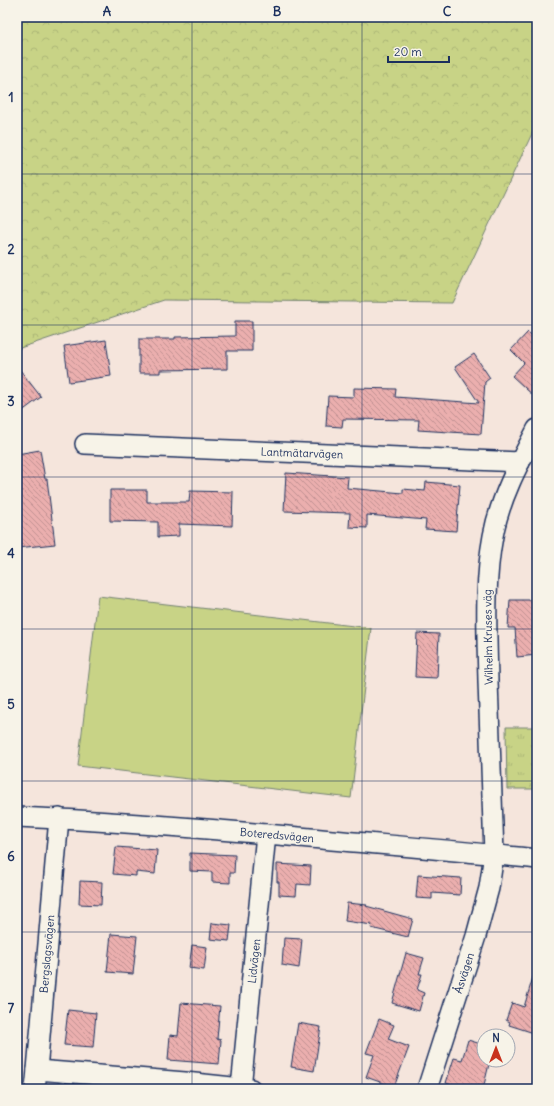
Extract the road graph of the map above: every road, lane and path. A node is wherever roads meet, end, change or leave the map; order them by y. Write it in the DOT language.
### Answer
graph roads {
  1 [pos="537,429"];
  2 [pos="85,444"];
  3 [pos="520,462"];
  4 [pos="17,817"];
  5 [pos="59,818"];
  6 [pos="266,834"];
  7 [pos="494,854"];
  8 [pos="537,859"];
  9 [pos="38,1070"];
  10 [pos="246,1088"];
  11 [pos="35,1089"];
  12 [pos="427,1089"];
  1 -- 3 [label="street, Wilhelm Kruses väg"];
  2 -- 3 [label="street, Lantmätarvägen"];
  3 -- 7 [label="street, Wilhelm Kruses väg"];
  4 -- 5 [label="street, Boteredsvägen"];
  5 -- 6 [label="street, Boteredsvägen"];
  5 -- 9 [label="street, Bergslagsvägen"];
  6 -- 7 [label="street, Boteredsvägen"];
  6 -- 10 [label="street, Lidvägen"];
  7 -- 8 [label="street, Boteredsvägen"];
  7 -- 12 [label="street, Åsvägen"];
  9 -- 10 [label="street"];
  9 -- 11 [label="street, Bergslagsvägen"];
}
